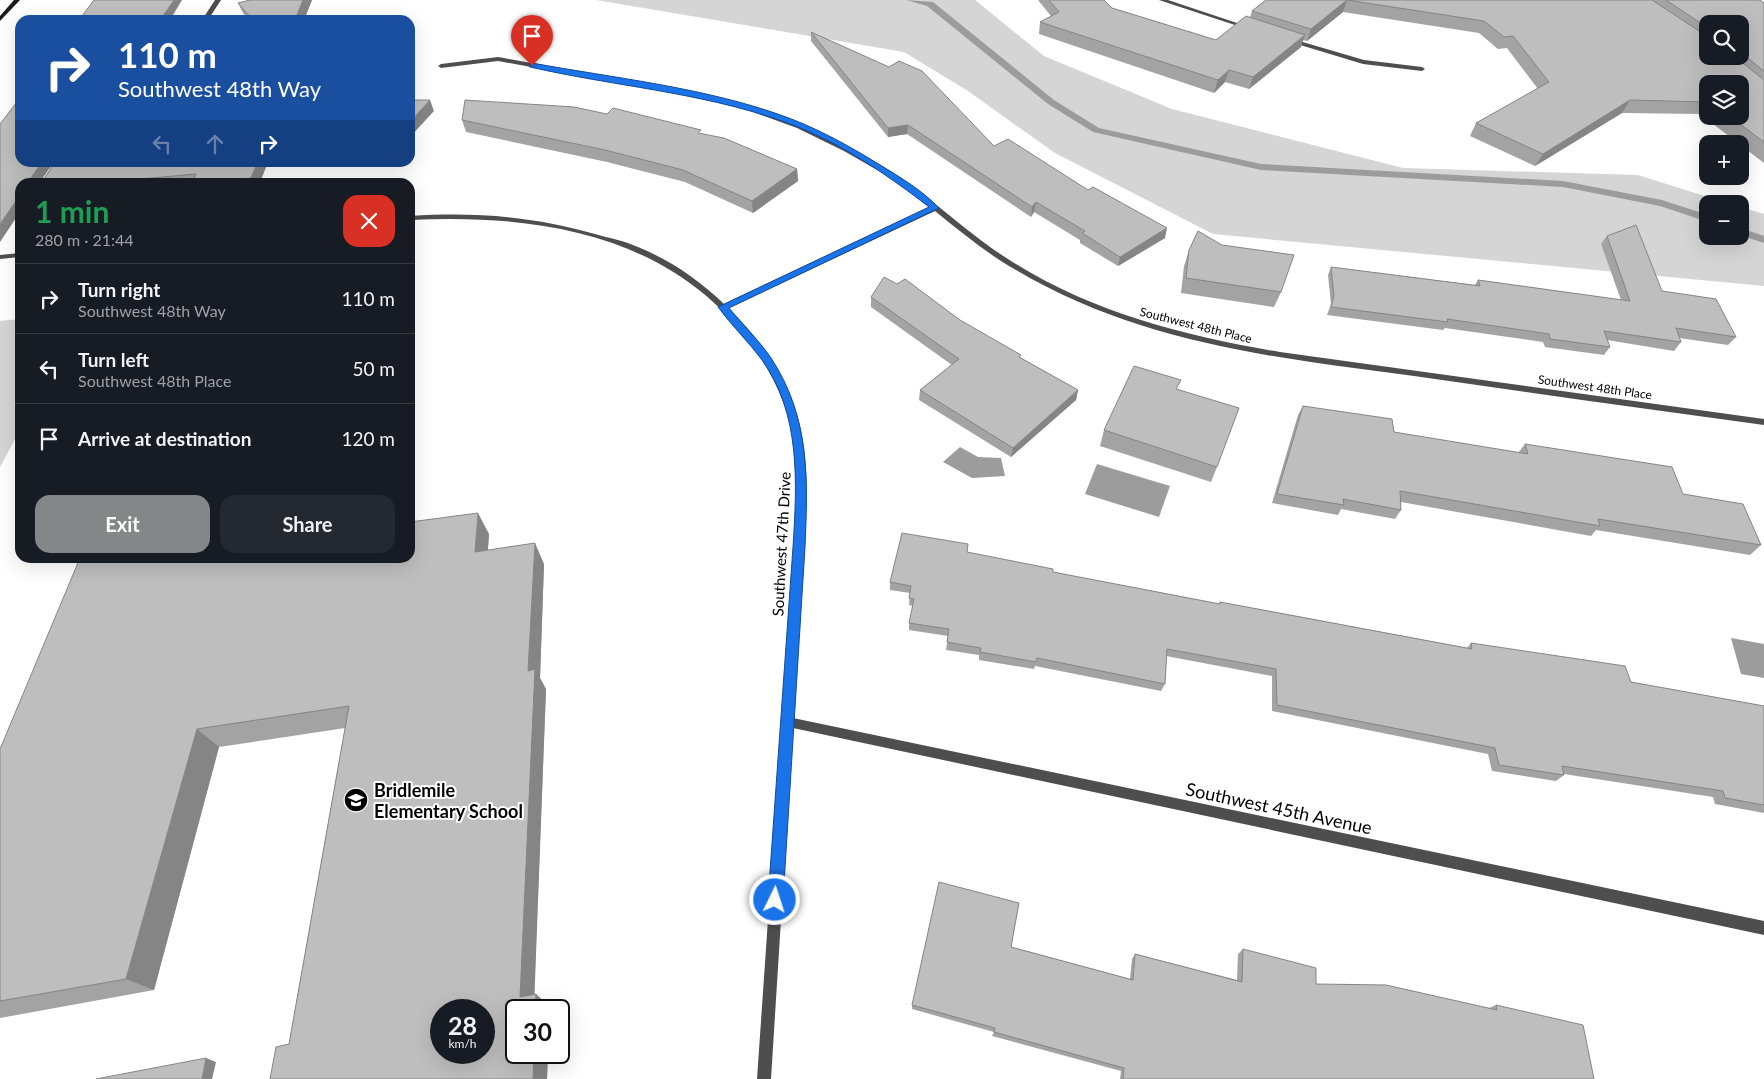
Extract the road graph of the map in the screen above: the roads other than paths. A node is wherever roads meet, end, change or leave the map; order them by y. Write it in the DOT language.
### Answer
graph roads {
  1 [pos="17,0"];
  2 [pos="218,0"];
  3 [pos="1162,0"];
  4 [pos="208,15"];
  5 [pos="0,19"];
  6 [pos="1256,30"];
  7 [pos="1284,39"];
  8 [pos="441,66"];
  9 [pos="1422,69"];
  10 [pos="935,208"];
  11 [pos="415,218"];
  12 [pos="15,256"];
  13 [pos="0,257"];
  14 [pos="723,307"];
  15 [pos="1764,422"];
  16 [pos="787,722"];
  17 [pos="1764,928"];
  18 [pos="764,1079"];
  1 -- 5 [label="street"];
  2 -- 4 [label="street"];
  3 -- 6 [label="street"];
  7 -- 9 [label="street"];
  8 -- 10 [label="street, Southwest 48th Place"];
  10 -- 14 [label="street"];
  10 -- 15 [label="street, Southwest 48th Place"];
  11 -- 14 [label="street, Southwest 47th Drive"];
  12 -- 13 [label="street"];
  14 -- 16 [label="street, Southwest 47th Drive"];
  16 -- 17 [label="street, Southwest 45th Avenue"];
  16 -- 18 [label="street, Southwest 47th Drive"];
}
